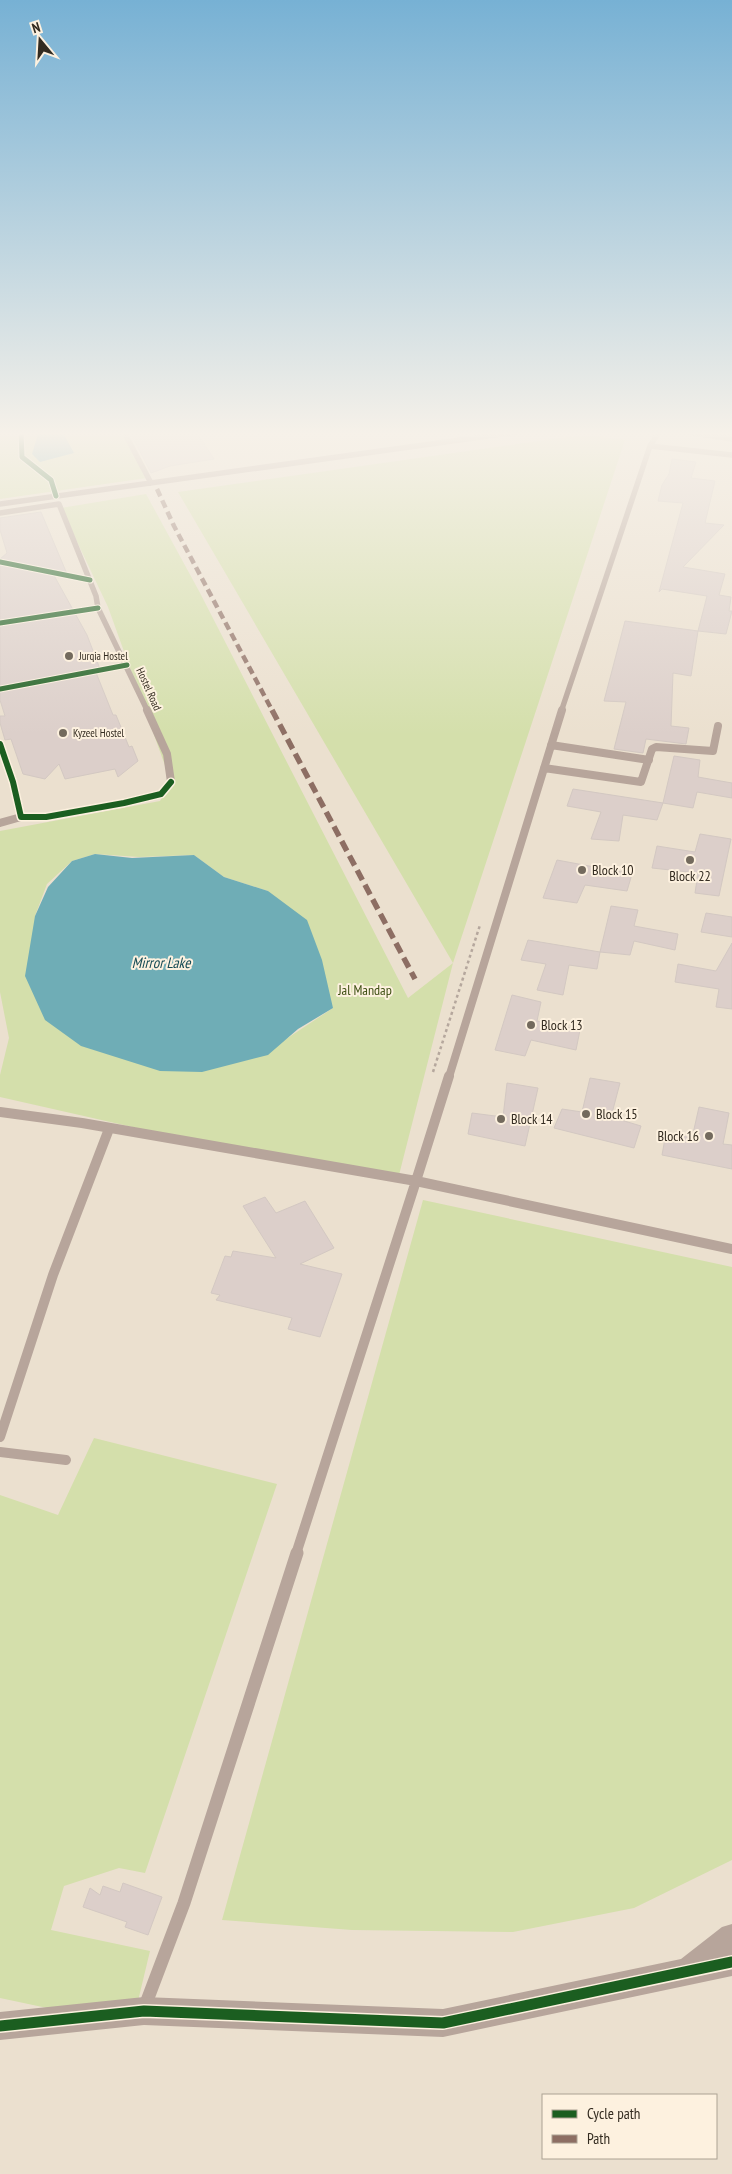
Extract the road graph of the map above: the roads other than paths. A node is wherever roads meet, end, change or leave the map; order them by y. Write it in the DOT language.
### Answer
graph roads {
  1 [pos="70,531"];
  2 [pos="622,531"];
  3 [pos="718,726"];
  4 [pos="551,745"];
  5 [pos="648,760"];
  6 [pos="544,768"];
  7 [pos="171,782"];
  8 [pos="21,816"];
  9 [pos="0,822"];
  10 [pos="0,1112"];
  11 [pos="109,1129"];
  12 [pos="416,1181"];
  13 [pos="732,1249"];
  14 [pos="0,1438"];
  15 [pos="0,1452"];
  16 [pos="66,1460"];
  17 [pos="732,1937"];
  18 [pos="732,1962"];
  19 [pos="686,1972"];
  20 [pos="144,2011"];
  21 [pos="0,2026"];
  1 -- 7 [label="lane, Hostel Road"];
  2 -- 4 [label="lane"];
  3 -- 5 [label="lane"];
  4 -- 5 [label="lane"];
  4 -- 6 [label="lane"];
  5 -- 6 [label="lane"];
  6 -- 12 [label="lane"];
  8 -- 9 [label="lane"];
  10 -- 11 [label="lane"];
  11 -- 12 [label="lane"];
  11 -- 14 [label="lane"];
  12 -- 13 [label="lane"];
  12 -- 20 [label="lane"];
  15 -- 16 [label="lane"];
  17 -- 19 [label="street"];
  18 -- 19 [label="street"];
  19 -- 20 [label="street"];
  20 -- 21 [label="street"];
}
